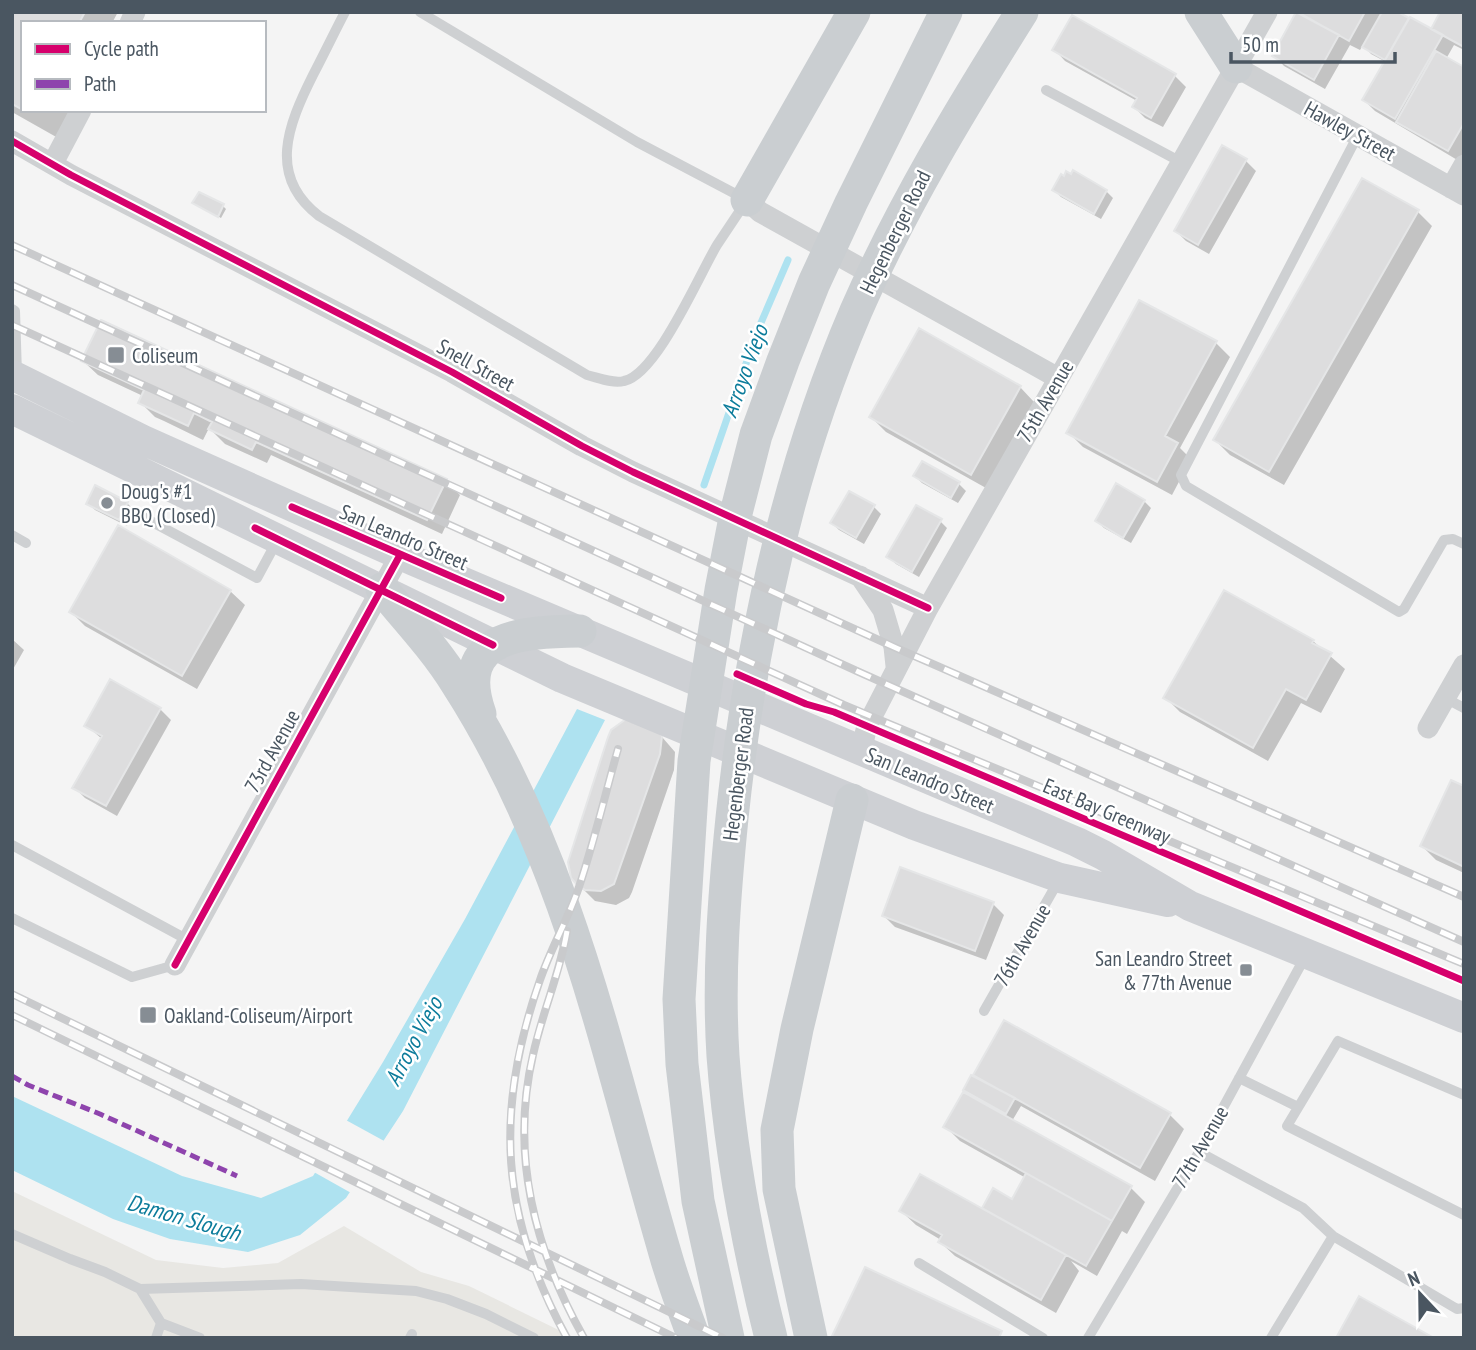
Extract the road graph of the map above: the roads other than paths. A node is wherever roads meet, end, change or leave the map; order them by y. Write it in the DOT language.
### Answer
graph roads {
  1 [pos="345,12"];
  2 [pos="420,12"];
  3 [pos="854,12"];
  4 [pos="946,12"];
  5 [pos="1022,12"];
  6 [pos="1202,12"];
  7 [pos="1267,12"];
  8 [pos="1236,67"];
  9 [pos="1046,90"];
  10 [pos="81,112"];
  11 [pos="1358,135"];
  12 [pos="12,141"];
  13 [pos="1181,162"];
  14 [pos="53,163"];
  15 [pos="1464,164"];
  16 [pos="1457,191"];
  17 [pos="747,200"];
  18 [pos="12,309"];
  19 [pos="14,377"];
  20 [pos="1058,378"];
  21 [pos="12,409"];
  22 [pos="143,517"];
  23 [pos="12,535"];
  24 [pos="278,539"];
  25 [pos="26,543"];
  26 [pos="1464,544"];
  27 [pos="400,555"];
  28 [pos="860,576"];
  29 [pos="382,589"];
  30 [pos="928,608"];
  31 [pos="580,631"];
  32 [pos="493,645"];
  33 [pos="1464,665"];
  34 [pos="896,666"];
  35 [pos="1455,703"];
  36 [pos="1428,728"];
  37 [pos="488,736"];
  38 [pos="861,751"];
  39 [pos="852,800"];
  40 [pos="12,845"];
  41 [pos="1060,878"];
  42 [pos="1190,906"];
  43 [pos="12,918"];
  44 [pos="188,940"];
  45 [pos="1307,954"];
  46 [pos="175,965"];
  47 [pos="984,1012"];
  48 [pos="1464,1018"];
  49 [pos="1239,1079"];
  50 [pos="1464,1095"];
  51 [pos="1298,1107"];
  52 [pos="1199,1152"];
  53 [pos="1464,1215"];
  54 [pos="12,1234"];
  55 [pos="1334,1236"];
  56 [pos="919,1263"];
  57 [pos="140,1289"];
  58 [pos="1464,1308"];
  59 [pos="161,1322"];
  60 [pos="809,1329"];
  61 [pos="156,1338"];
  62 [pos="200,1338"];
  63 [pos="534,1338"];
  64 [pos="694,1338"];
  65 [pos="728,1338"];
  66 [pos="771,1338"];
  67 [pos="1043,1338"];
  68 [pos="1088,1338"];
  69 [pos="1271,1338"];
  1 -- 17 [label="lane"];
  2 -- 17 [label="lane"];
  3 -- 17 [label="main road"];
  4 -- 65 [label="main road, Hegenberger Road"];
  5 -- 66 [label="main road, Hegenberger Road"];
  6 -- 8 [label="main road"];
  7 -- 8 [label="street, 75th Avenue"];
  8 -- 11 [label="street, Hawley Street"];
  8 -- 13 [label="street, 75th Avenue"];
  9 -- 13 [label="lane"];
  10 -- 14 [label="street"];
  11 -- 16 [label="street, Hawley Street"];
  11 -- 26 [label="lane"];
  12 -- 14 [label="street, Snell Street"];
  13 -- 20 [label="street, 75th Avenue"];
  14 -- 28 [label="street, Snell Street"];
  15 -- 16 [label="street"];
  17 -- 20 [label="street"];
  18 -- 19 [label="lane"];
  19 -- 27 [label="main road, San Leandro Street"];
  20 -- 30 [label="street, 75th Avenue"];
  21 -- 24 [label="main road, San Leandro Street"];
  22 -- 24 [label="lane"];
  23 -- 25 [label="lane"];
  24 -- 29 [label="main road, San Leandro Street"];
  27 -- 29 [label="street, 73rd Avenue"];
  27 -- 31 [label="main road, San Leandro Street"];
  28 -- 30 [label="street, Snell Street"];
  28 -- 34 [label="street"];
  29 -- 32 [label="main road, San Leandro Street"];
  29 -- 37 [label="main road"];
  29 -- 44 [label="street, 73rd Avenue"];
  30 -- 34 [label="street, 75th Avenue"];
  31 -- 32 [label="main road"];
  31 -- 38 [label="main road, San Leandro Street"];
  32 -- 37 [label="main road"];
  32 -- 39 [label="main road, San Leandro Street"];
  33 -- 35 [label="street"];
  34 -- 38 [label="street, 75th Avenue"];
  35 -- 36 [label="street"];
  37 -- 64 [label="main road"];
  38 -- 39 [label="main road, 75th Avenue"];
  38 -- 42 [label="main road, San Leandro Street"];
  39 -- 41 [label="main road, San Leandro Street"];
  39 -- 60 [label="main road"];
  40 -- 44 [label="lane"];
  41 -- 42 [label="main road, San Leandro Street"];
  41 -- 47 [label="lane, 76th Avenue"];
  42 -- 45 [label="main road, San Leandro Street"];
  43 -- 46 [label="lane"];
  44 -- 46 [label="street, 73rd Avenue"];
  45 -- 48 [label="main road, San Leandro Street"];
  45 -- 49 [label="lane, 77th Avenue"];
  49 -- 51 [label="lane"];
  49 -- 52 [label="lane, 77th Avenue"];
  50 -- 51 [label="lane"];
  51 -- 53 [label="lane"];
  52 -- 55 [label="lane"];
  52 -- 68 [label="lane, 77th Avenue"];
  54 -- 57 [label="lane"];
  55 -- 58 [label="lane"];
  55 -- 69 [label="lane"];
  56 -- 67 [label="lane"];
  57 -- 59 [label="lane"];
  57 -- 63 [label="lane"];
  59 -- 61 [label="lane"];
  59 -- 62 [label="lane"];
}
